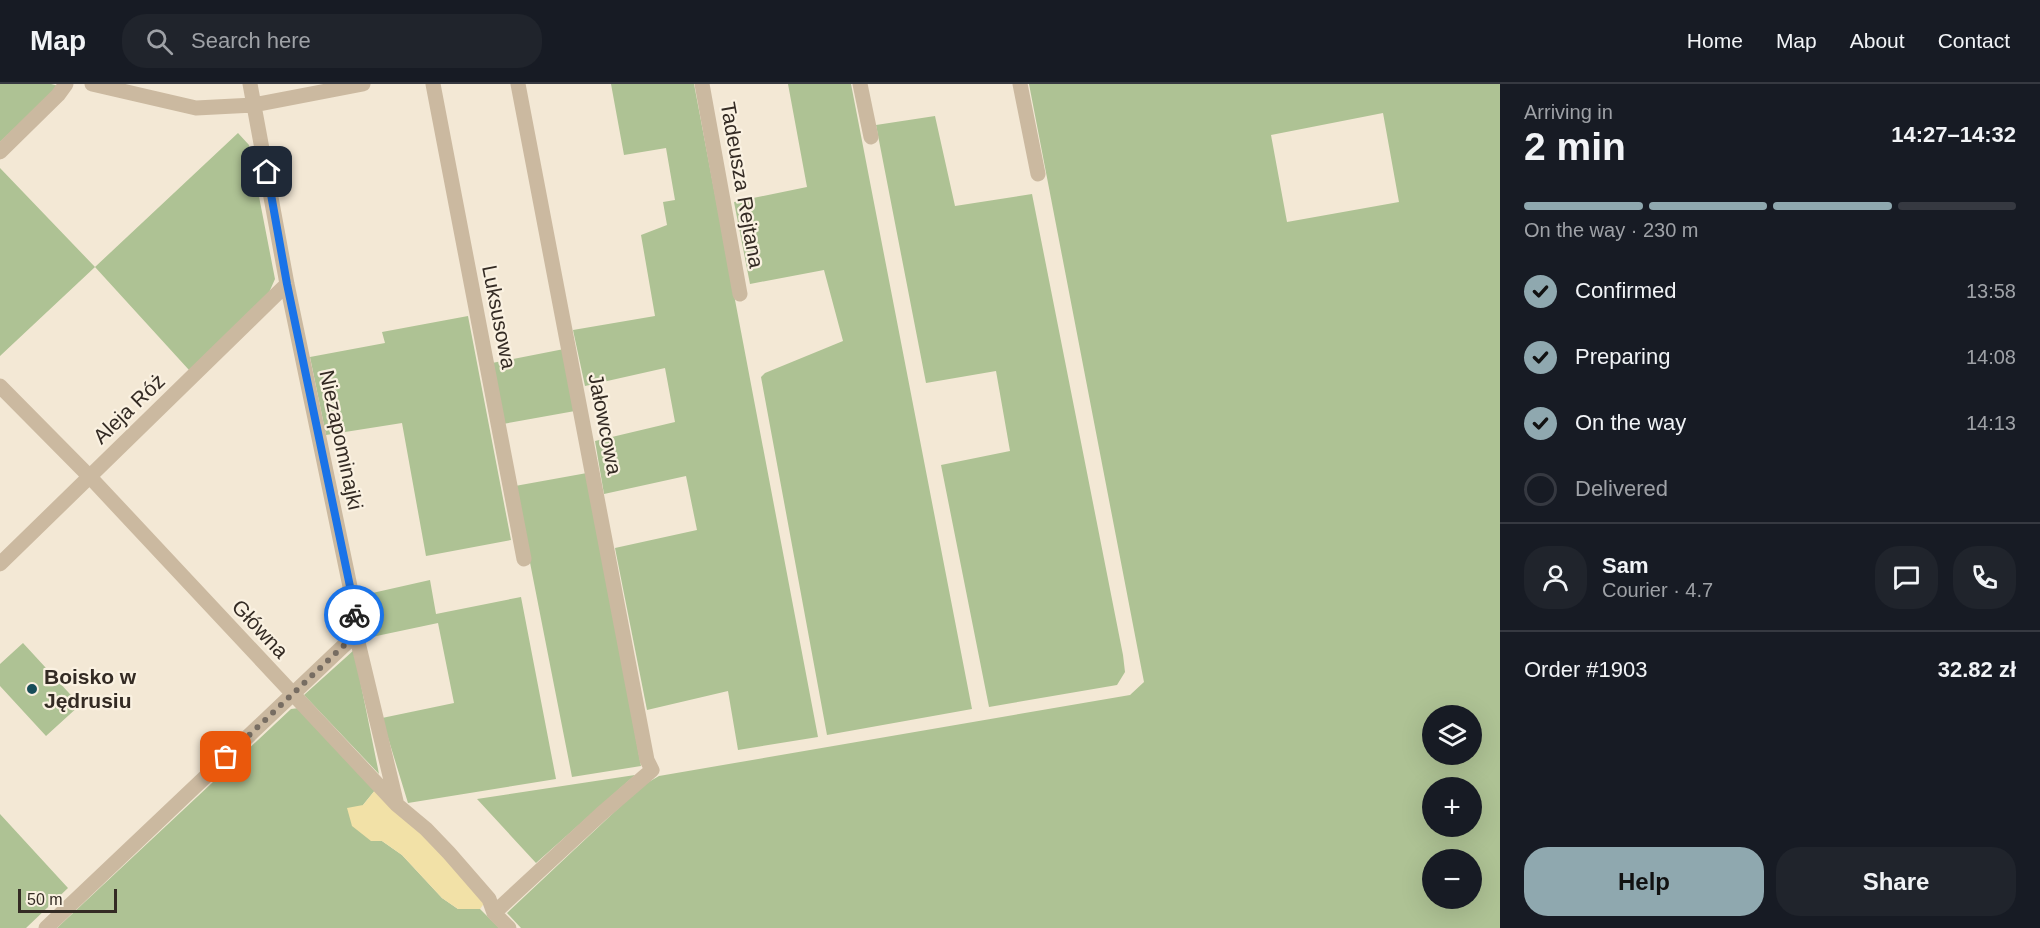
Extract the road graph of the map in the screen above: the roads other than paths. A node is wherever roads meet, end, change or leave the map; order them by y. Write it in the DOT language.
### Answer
graph roads {
  1 [pos="66,84"];
  2 [pos="92,84"];
  3 [pos="250,84"];
  4 [pos="363,84"];
  5 [pos="433,84"];
  6 [pos="518,84"];
  7 [pos="702,84"];
  8 [pos="860,84"];
  9 [pos="1020,84"];
  10 [pos="254,105"];
  11 [pos="871,137"];
  12 [pos="0,152"];
  13 [pos="1038,174"];
  14 [pos="287,284"];
  15 [pos="740,294"];
  16 [pos="0,386"];
  17 [pos="90,477"];
  18 [pos="524,559"];
  19 [pos="0,564"];
  20 [pos="356,634"];
  21 [pos="292,694"];
  22 [pos="396,804"];
  23 [pos="494,912"];
  24 [pos="46,928"];
  25 [pos="509,928"];
  1 -- 12 [label="street"];
  2 -- 10 [label="street"];
  3 -- 10 [label="street, Niezapominajki"];
  4 -- 10 [label="street"];
  5 -- 18 [label="street, Luksusowa"];
  6 -- 23 [label="street, Jałowcowa"];
  7 -- 15 [label="street, Tadeusza Rejtana"];
  8 -- 11 [label="street"];
  9 -- 13 [label="street"];
  10 -- 14 [label="street, Niezapominajki"];
  14 -- 17 [label="street, Aleja Róż"];
  14 -- 20 [label="street, Niezapominajki"];
  16 -- 17 [label="street, Główna"];
  17 -- 19 [label="street, Aleja Róż"];
  17 -- 21 [label="street, Główna"];
  20 -- 21 [label="street"];
  20 -- 22 [label="street, Niezapominajki"];
  21 -- 22 [label="street, Główna"];
  21 -- 24 [label="street"];
  22 -- 23 [label="street, Główna"];
  23 -- 25 [label="street, Główna"];
}
